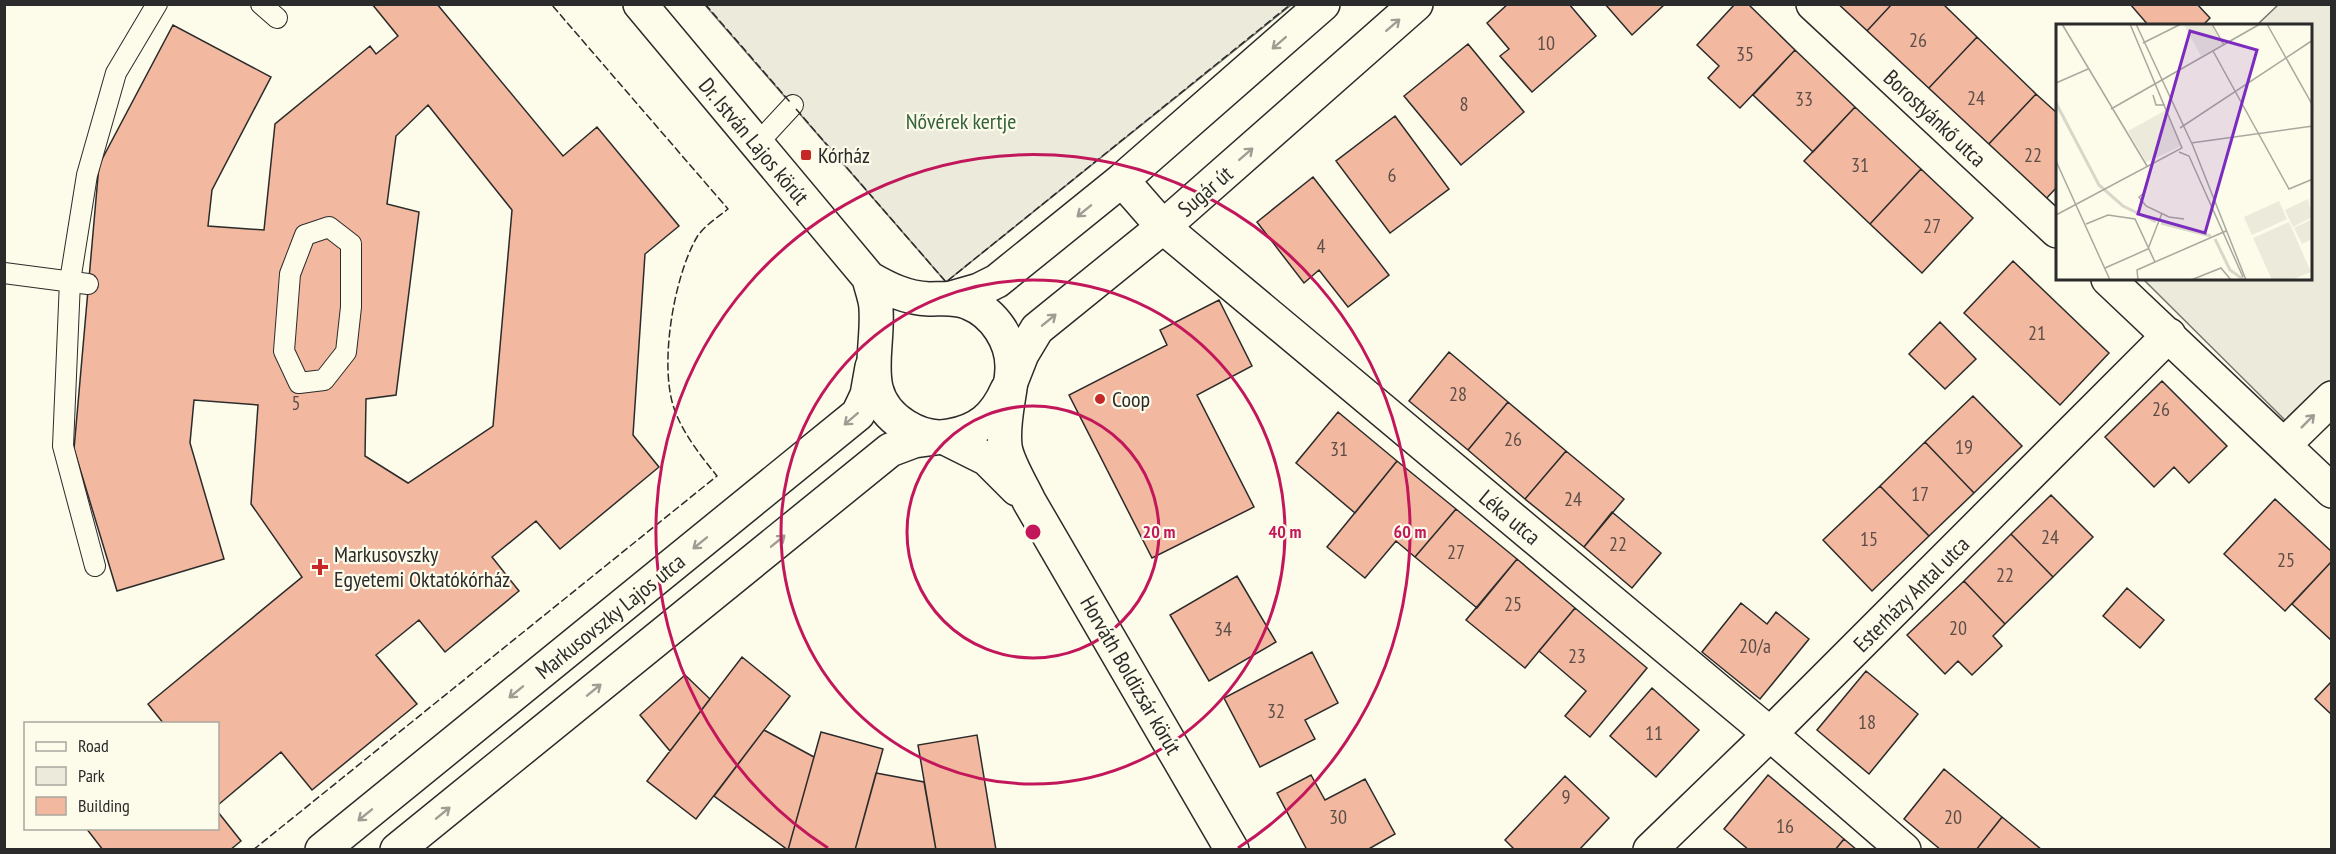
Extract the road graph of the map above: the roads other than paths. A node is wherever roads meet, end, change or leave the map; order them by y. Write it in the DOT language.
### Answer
graph roads {
  1 [pos="157,4"];
  2 [pos="261,4"];
  3 [pos="639,4"];
  4 [pos="1323,4"];
  5 [pos="1416,4"];
  6 [pos="1812,4"];
  7 [pos="278,18"];
  8 [pos="793,105"];
  9 [pos="757,144"];
  10 [pos="1122,180"];
  11 [pos="1163,227"];
  12 [pos="2056,230"];
  13 [pos="4,273"];
  14 [pos="869,278"];
  15 [pos="2109,280"];
  16 [pos="79,283"];
  17 [pos="939,298"];
  18 [pos="286,305"];
  19 [pos="2169,335"];
  20 [pos="874,356"];
  21 [pos="1009,387"];
  22 [pos="2331,398"];
  23 [pos="943,437"];
  24 [pos="2284,445"];
  25 [pos="2331,491"];
  26 [pos="1029,501"];
  27 [pos="96,566"];
  28 [pos="1770,734"];
  29 [pos="322,849"];
  30 [pos="398,849"];
  31 [pos="1232,849"];
  32 [pos="1650,849"];
  33 [pos="1904,849"];
  1 -- 16 [label="lane"];
  2 -- 7 [label="lane"];
  3 -- 9 [label="street, Dr. István Lajos körút"];
  4 -- 10 [label="street, one-way"];
  11 -- 5 [label="street, Sugár út, one-way"];
  6 -- 12 [label="street, Borostyánkő utca"];
  8 -- 9 [label="lane"];
  9 -- 14 [label="street, Dr. István Lajos körút"];
  10 -- 11 [label="street, Léka utca"];
  10 -- 17 [label="street, one-way"];
  21 -- 11 [label="street, Sugár út, one-way"];
  11 -- 28 [label="street, Léka utca"];
  13 -- 16 [label="lane"];
  14 -- 17 [label="street, Dr. István Lajos körút"];
  14 -- 20 [label="street, Dr. István Lajos körút"];
  15 -- 19 [label="street"];
  16 -- 27 [label="lane"];
  17 -- 20 [label="street"];
  17 -- 21 [label="street, Dr. István Lajos körút"];
  18 -- 18 [label="lane"];
  19 -- 24 [label="street"];
  19 -- 28 [label="street, Esterházy Antal utca"];
  20 -- 23 [label="street, Dr. István Lajos körút"];
  20 -- 29 [label="street, Markusovszky Lajos utca, one-way"];
  21 -- 23 [label="street, Dr. István Lajos körút"];
  21 -- 26 [label="street, Dr. István Lajos körút"];
  24 -- 22 [label="street, one-way"];
  23 -- 26 [label="street, Dr. István Lajos körút"];
  30 -- 23 [label="street, one-way"];
  24 -- 25 [label="street"];
  26 -- 31 [label="street, Horváth Boldizsár körút"];
  28 -- 32 [label="street, Esterházy Antal utca"];
  28 -- 33 [label="street, Léka utca"];
}
